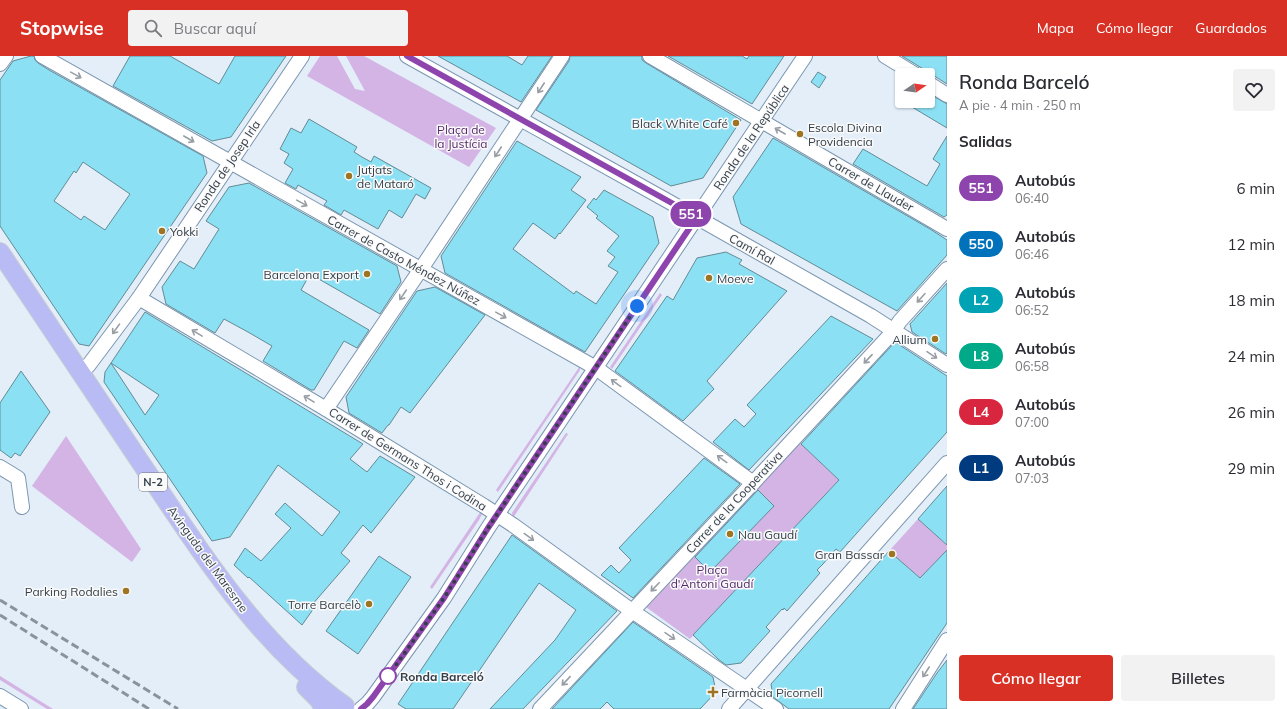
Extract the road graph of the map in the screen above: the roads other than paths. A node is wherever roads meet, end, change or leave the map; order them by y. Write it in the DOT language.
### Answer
graph roads {
  1 [pos="6,56"];
  2 [pos="42,56"];
  3 [pos="302,56"];
  4 [pos="407,56"];
  5 [pos="562,56"];
  6 [pos="805,56"];
  7 [pos="885,56"];
  8 [pos="652,57"];
  9 [pos="0,64"];
  10 [pos="905,68"];
  11 [pos="935,87"];
  12 [pos="947,94"];
  13 [pos="520,119"];
  14 [pos="762,121"];
  15 [pos="230,162"];
  16 [pos="697,217"];
  17 [pos="947,229"];
  18 [pos="0,252"];
  19 [pos="421,269"];
  20 [pos="947,269"];
  21 [pos="0,272"];
  22 [pos="139,298"];
  23 [pos="894,330"];
  24 [pos="947,365"];
  25 [pos="78,368"];
  26 [pos="596,368"];
  27 [pos="326,409"];
  28 [pos="947,463"];
  29 [pos="0,467"];
  30 [pos="753,483"];
  31 [pos="22,507"];
  32 [pos="497,515"];
  33 [pos="632,610"];
  34 [pos="947,640"];
  35 [pos="747,689"];
  36 [pos="0,696"];
  37 [pos="350,708"];
  38 [pos="21,709"];
  39 [pos="324,709"];
  40 [pos="540,709"];
  41 [pos="729,709"];
  42 [pos="776,709"];
  43 [pos="903,709"];
  1 -- 9 [label="street"];
  2 -- 15 [label="street, Carrer de Casto Méndez Núñez, one-way"];
  3 -- 15 [label="street, Ronda de Josep Irla"];
  4 -- 13 [label="street, Camí Ral"];
  5 -- 13 [label="street, one-way"];
  6 -- 14 [label="street, Ronda de la República"];
  7 -- 10 [label="street"];
  8 -- 14 [label="street, Carrer de Llauder"];
  11 -- 12 [label="street"];
  13 -- 16 [label="street, Camí Ral"];
  13 -- 19 [label="street, one-way"];
  14 -- 16 [label="street, Ronda de la República"];
  17 -- 14 [label="street, Carrer de Llauder, one-way"];
  15 -- 19 [label="street, Carrer de Casto Méndez Núñez, one-way"];
  15 -- 22 [label="street, Ronda de Josep Irla"];
  16 -- 23 [label="street, Camí Ral"];
  16 -- 26 [label="street, Ronda de la República"];
  18 -- 25 [label="main road, Avinguda del Maresme / N-2"];
  19 -- 26 [label="street, Carrer de Casto Méndez Núñez, one-way"];
  19 -- 27 [label="street, one-way"];
  20 -- 23 [label="street, Carrer de la Cooperativa, one-way"];
  21 -- 39 [label="main road, Avinguda del Maresme / N-2"];
  22 -- 25 [label="street, Ronda de Josep Irla, one-way"];
  27 -- 22 [label="street, Carrer de Germans Thos i Codina, one-way"];
  23 -- 24 [label="street, Camí Ral, one-way"];
  23 -- 30 [label="street, Carrer de la Cooperativa, one-way"];
  25 -- 37 [label="main road, Avinguda del Maresme / N-2"];
  30 -- 26 [label="street, Carrer de Casto Méndez Núñez, one-way"];
  26 -- 32 [label="street, Ronda de la República"];
  27 -- 32 [label="street, Carrer de Germans Thos i Codina"];
  28 -- 35 [label="street"];
  29 -- 31 [label="street"];
  30 -- 33 [label="street, Carrer de la Cooperativa, one-way"];
  32 -- 33 [label="street, Carrer de Germans Thos i Codina, one-way"];
  32 -- 37 [label="street, Ronda de la República"];
  33 -- 35 [label="street, Carrer de Germans Thos i Codina, one-way"];
  33 -- 40 [label="street, Carrer de la Cooperativa, one-way"];
  34 -- 43 [label="street, one-way"];
  35 -- 41 [label="street"];
  35 -- 42 [label="street, Carrer de Germans Thos i Codina"];
  36 -- 38 [label="street"];
}
